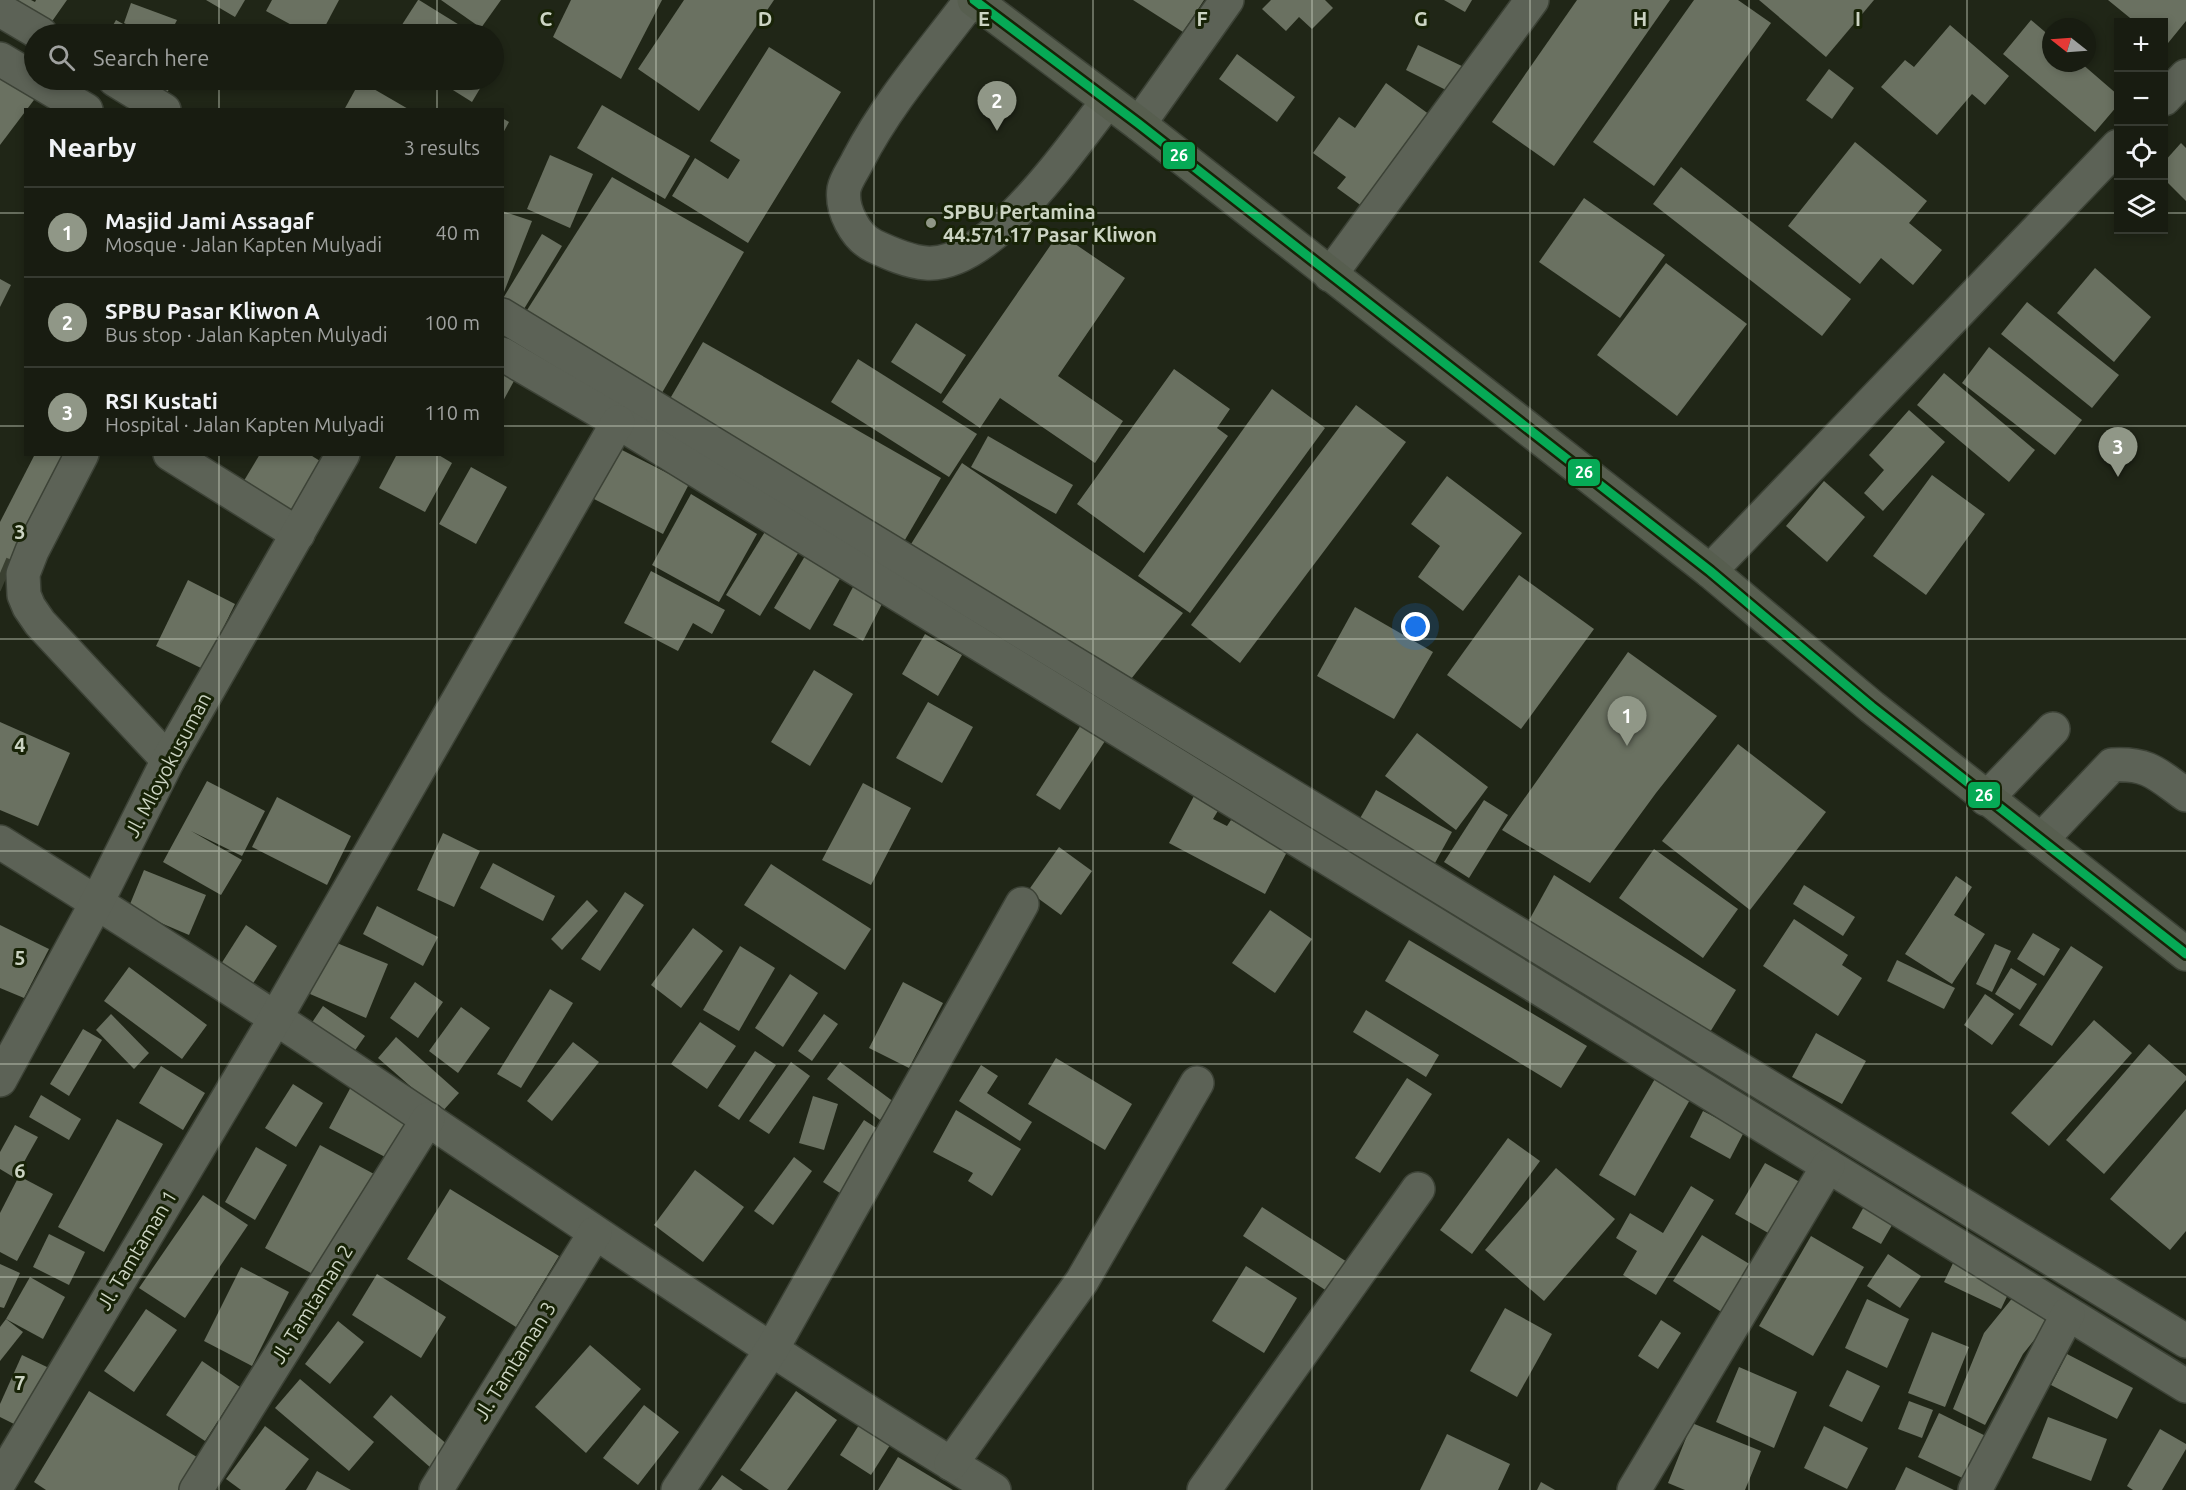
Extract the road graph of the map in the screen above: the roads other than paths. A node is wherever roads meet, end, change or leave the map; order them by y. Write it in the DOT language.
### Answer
graph roads {
  1 [pos="973,0"];
  2 [pos="1227,0"];
  3 [pos="1532,0"];
  4 [pos="0,10"];
  5 [pos="24,24"];
  6 [pos="0,59"];
  7 [pos="24,73"];
  8 [pos="2186,76"];
  9 [pos="52,90"];
  10 [pos="131,90"];
  11 [pos="2168,94"];
  12 [pos="1108,101"];
  13 [pos="83,108"];
  14 [pos="161,108"];
  15 [pos="1139,124"];
  16 [pos="2114,150"];
  17 [pos="1330,275"];
  18 [pos="504,316"];
  19 [pos="504,355"];
  20 [pos="618,422"];
  21 [pos="81,456"];
  22 [pos="173,456"];
  23 [pos="342,456"];
  24 [pos="298,534"];
  25 [pos="1710,571"];
  26 [pos="2053,729"];
  27 [pos="168,760"];
  28 [pos="2186,795"];
  29 [pos="1986,799"];
  30 [pos="2041,840"];
  31 [pos="0,842"];
  32 [pos="97,902"];
  33 [pos="1022,904"];
  34 [pos="2186,954"];
  35 [pos="275,1019"];
  36 [pos="0,1080"];
  37 [pos="1197,1083"];
  38 [pos="428,1119"];
  39 [pos="1828,1166"];
  40 [pos="1418,1190"];
  41 [pos="595,1233"];
  42 [pos="2068,1314"];
  43 [pos="2186,1341"];
  44 [pos="772,1349"];
  45 [pos="2186,1386"];
  46 [pos="951,1464"];
  47 [pos="0,1480"];
  48 [pos="196,1490"];
  49 [pos="436,1490"];
  50 [pos="678,1490"];
  51 [pos="994,1490"];
  52 [pos="1204,1490"];
  53 [pos="1634,1490"];
  54 [pos="1975,1490"];
  1 -- 12 [label="main road"];
  1 -- 12 [label="street"];
  2 -- 15 [label="street"];
  3 -- 17 [label="street"];
  4 -- 5 [label="street"];
  6 -- 7 [label="street"];
  8 -- 11 [label="street"];
  9 -- 13 [label="street"];
  10 -- 14 [label="street"];
  12 -- 15 [label="main road"];
  15 -- 17 [label="main road"];
  16 -- 25 [label="street"];
  17 -- 25 [label="main road"];
  18 -- 43 [label="street"];
  19 -- 20 [label="street"];
  20 -- 35 [label="street, Jl. Tamtaman 1"];
  20 -- 39 [label="street"];
  21 -- 27 [label="street"];
  22 -- 24 [label="street"];
  23 -- 24 [label="street, Jl. Mloyokusuman"];
  24 -- 27 [label="street, Jl. Mloyokusuman"];
  25 -- 29 [label="main road"];
  26 -- 29 [label="street"];
  27 -- 32 [label="street, Jl. Mloyokusuman"];
  28 -- 30 [label="street"];
  29 -- 30 [label="main road"];
  30 -- 34 [label="main road"];
  31 -- 32 [label="street"];
  32 -- 35 [label="street"];
  32 -- 36 [label="street, Jl. Mloyokusuman"];
  33 -- 44 [label="street"];
  35 -- 38 [label="street"];
  35 -- 47 [label="street, Jl. Tamtaman 1"];
  37 -- 46 [label="street"];
  38 -- 41 [label="street"];
  38 -- 48 [label="street, Jl. Tamtaman 2"];
  39 -- 42 [label="street"];
  39 -- 53 [label="street"];
  40 -- 52 [label="street"];
  41 -- 44 [label="street"];
  41 -- 49 [label="street, Jl. Tamtaman 3"];
  42 -- 45 [label="street"];
  42 -- 54 [label="street"];
  44 -- 46 [label="street"];
  44 -- 50 [label="street"];
  46 -- 51 [label="street"];
}
